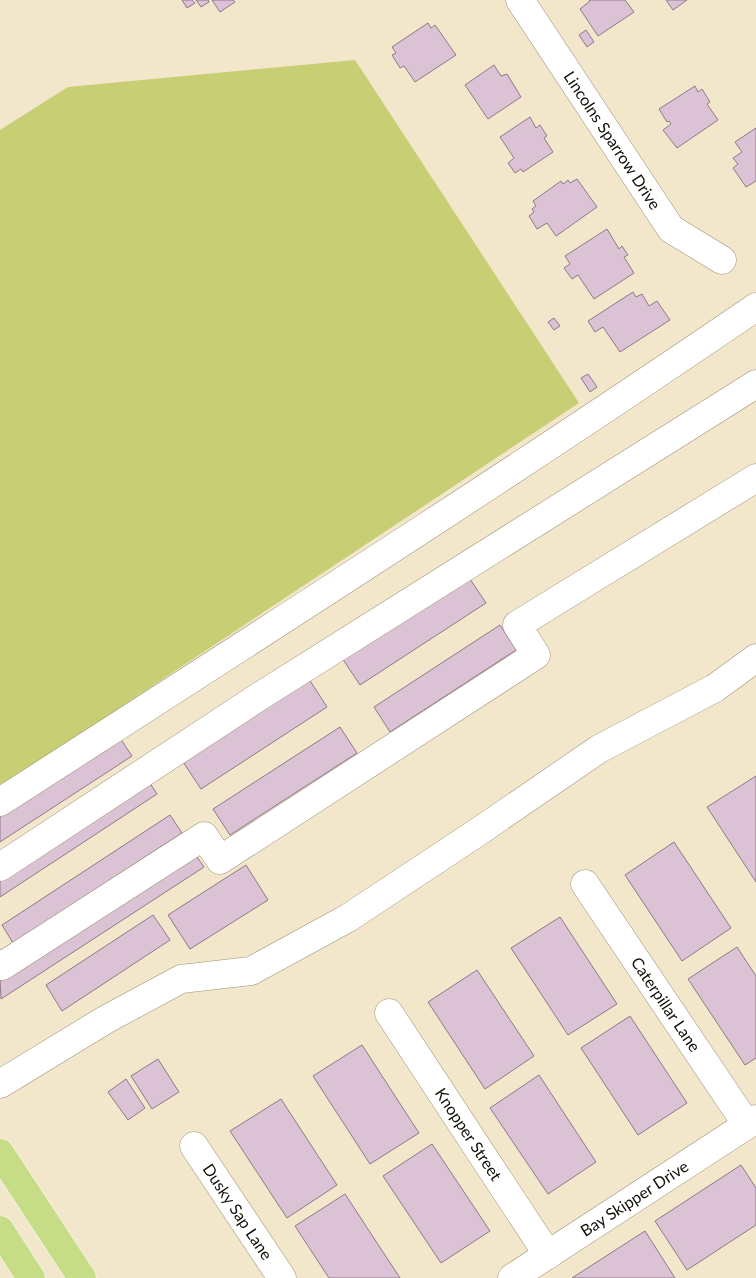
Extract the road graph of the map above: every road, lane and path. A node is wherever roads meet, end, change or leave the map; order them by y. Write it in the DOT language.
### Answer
graph roads {
  1 [pos="520,0"];
  2 [pos="722,260"];
  3 [pos="756,308"];
  4 [pos="756,384"];
  5 [pos="756,478"];
  6 [pos="756,658"];
  7 [pos="0,802"];
  8 [pos="0,866"];
  9 [pos="585,884"];
  10 [pos="0,964"];
  11 [pos="388,1013"];
  12 [pos="0,1084"];
  13 [pos="752,1122"];
  14 [pos="194,1146"];
  15 [pos="0,1153"];
  16 [pos="0,1230"];
  17 [pos="548,1255"];
  18 [pos="31,1278"];
  19 [pos="82,1278"];
  20 [pos="282,1278"];
  21 [pos="512,1278"];
  1 -- 2 [label="street, Lincolns Sparrow Drive"];
  3 -- 7 [label="street"];
  4 -- 8 [label="street"];
  5 -- 10 [label="street"];
  6 -- 12 [label="street"];
  9 -- 13 [label="street, Caterpillar Lane"];
  11 -- 17 [label="street, Knopper Street"];
  13 -- 17 [label="street, Bay Skipper Drive"];
  14 -- 20 [label="street, Dusky Sap Lane"];
  15 -- 19 [label="main road"];
  16 -- 18 [label="main road"];
  17 -- 21 [label="street, Bay Skipper Drive"];
}
